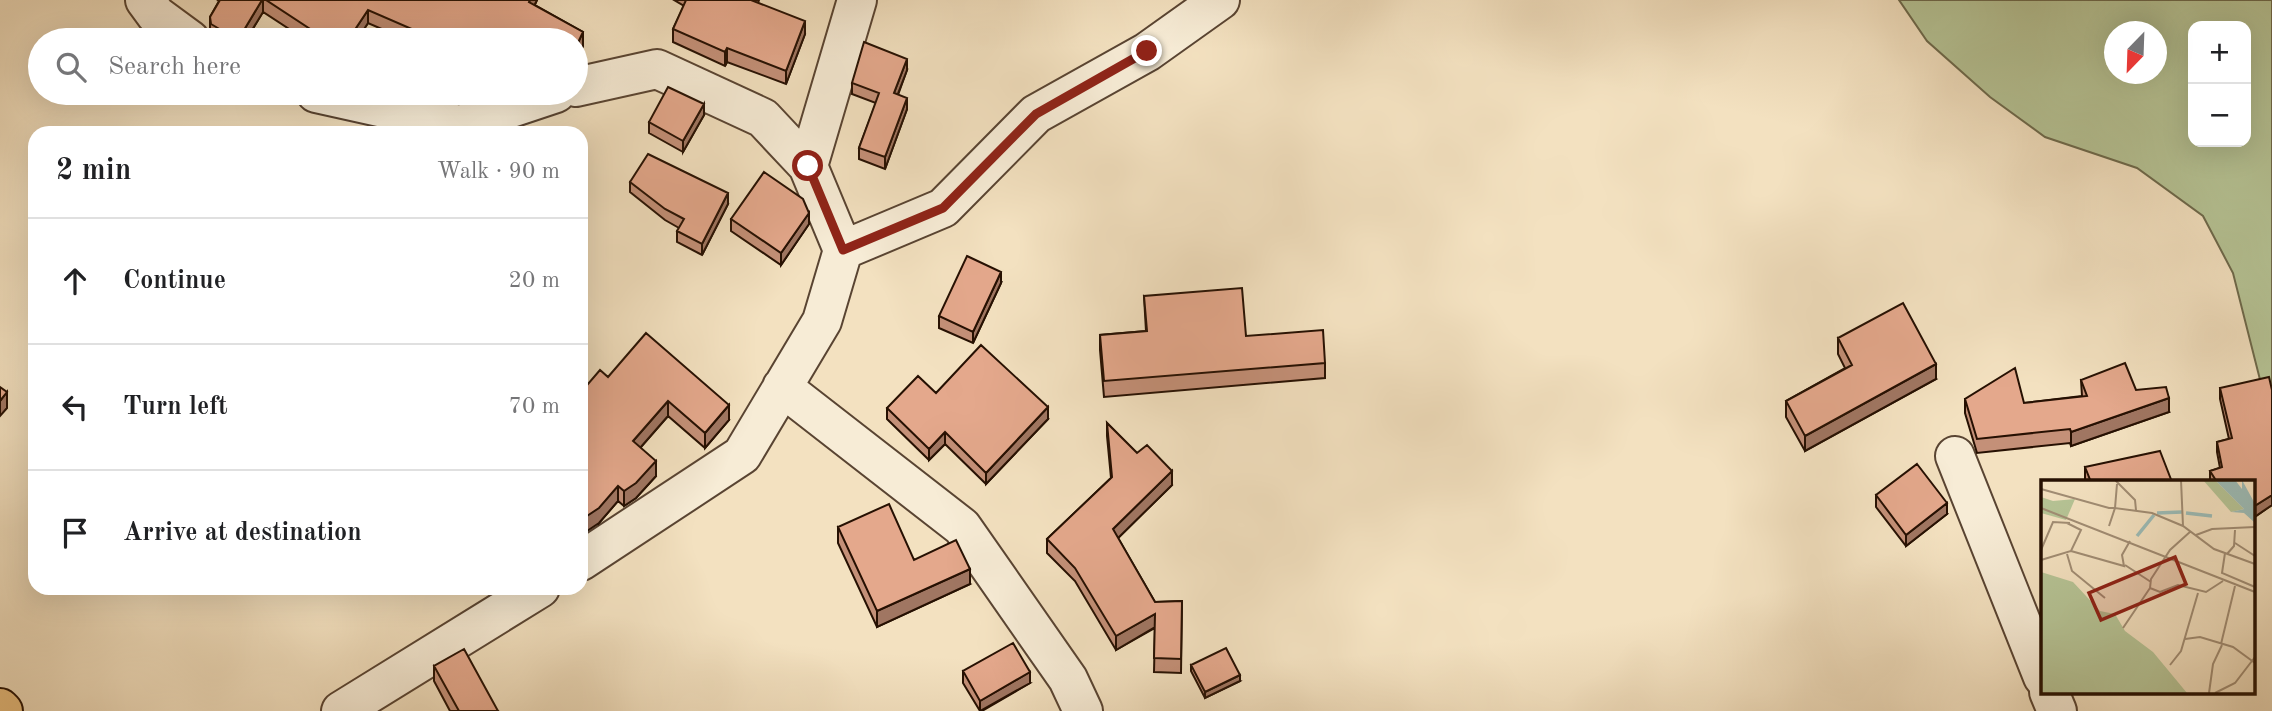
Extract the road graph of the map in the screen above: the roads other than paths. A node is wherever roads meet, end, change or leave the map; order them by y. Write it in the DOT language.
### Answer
graph roads {
  1 [pos="145,0"];
  2 [pos="857,0"];
  3 [pos="1220,0"];
  4 [pos="174,28"];
  5 [pos="588,84"];
  6 [pos="370,105"];
  7 [pos="520,105"];
  8 [pos="808,166"];
  9 [pos="843,250"];
  10 [pos="782,387"];
  11 [pos="1955,456"];
  12 [pos="588,556"];
  13 [pos="529,595"];
  14 [pos="2041,672"];
  15 [pos="2050,694"];
  16 [pos="341,711"];
  17 [pos="1083,711"];
  18 [pos="2056,711"];
  1 -- 4 [label="street"];
  2 -- 8 [label="street"];
  3 -- 9 [label="street"];
  5 -- 8 [label="street"];
  6 -- 7 [label="street"];
  8 -- 9 [label="street"];
  9 -- 10 [label="street"];
  10 -- 12 [label="street"];
  10 -- 17 [label="street"];
  11 -- 14 [label="street"];
  13 -- 16 [label="street"];
  15 -- 18 [label="street"];
}
